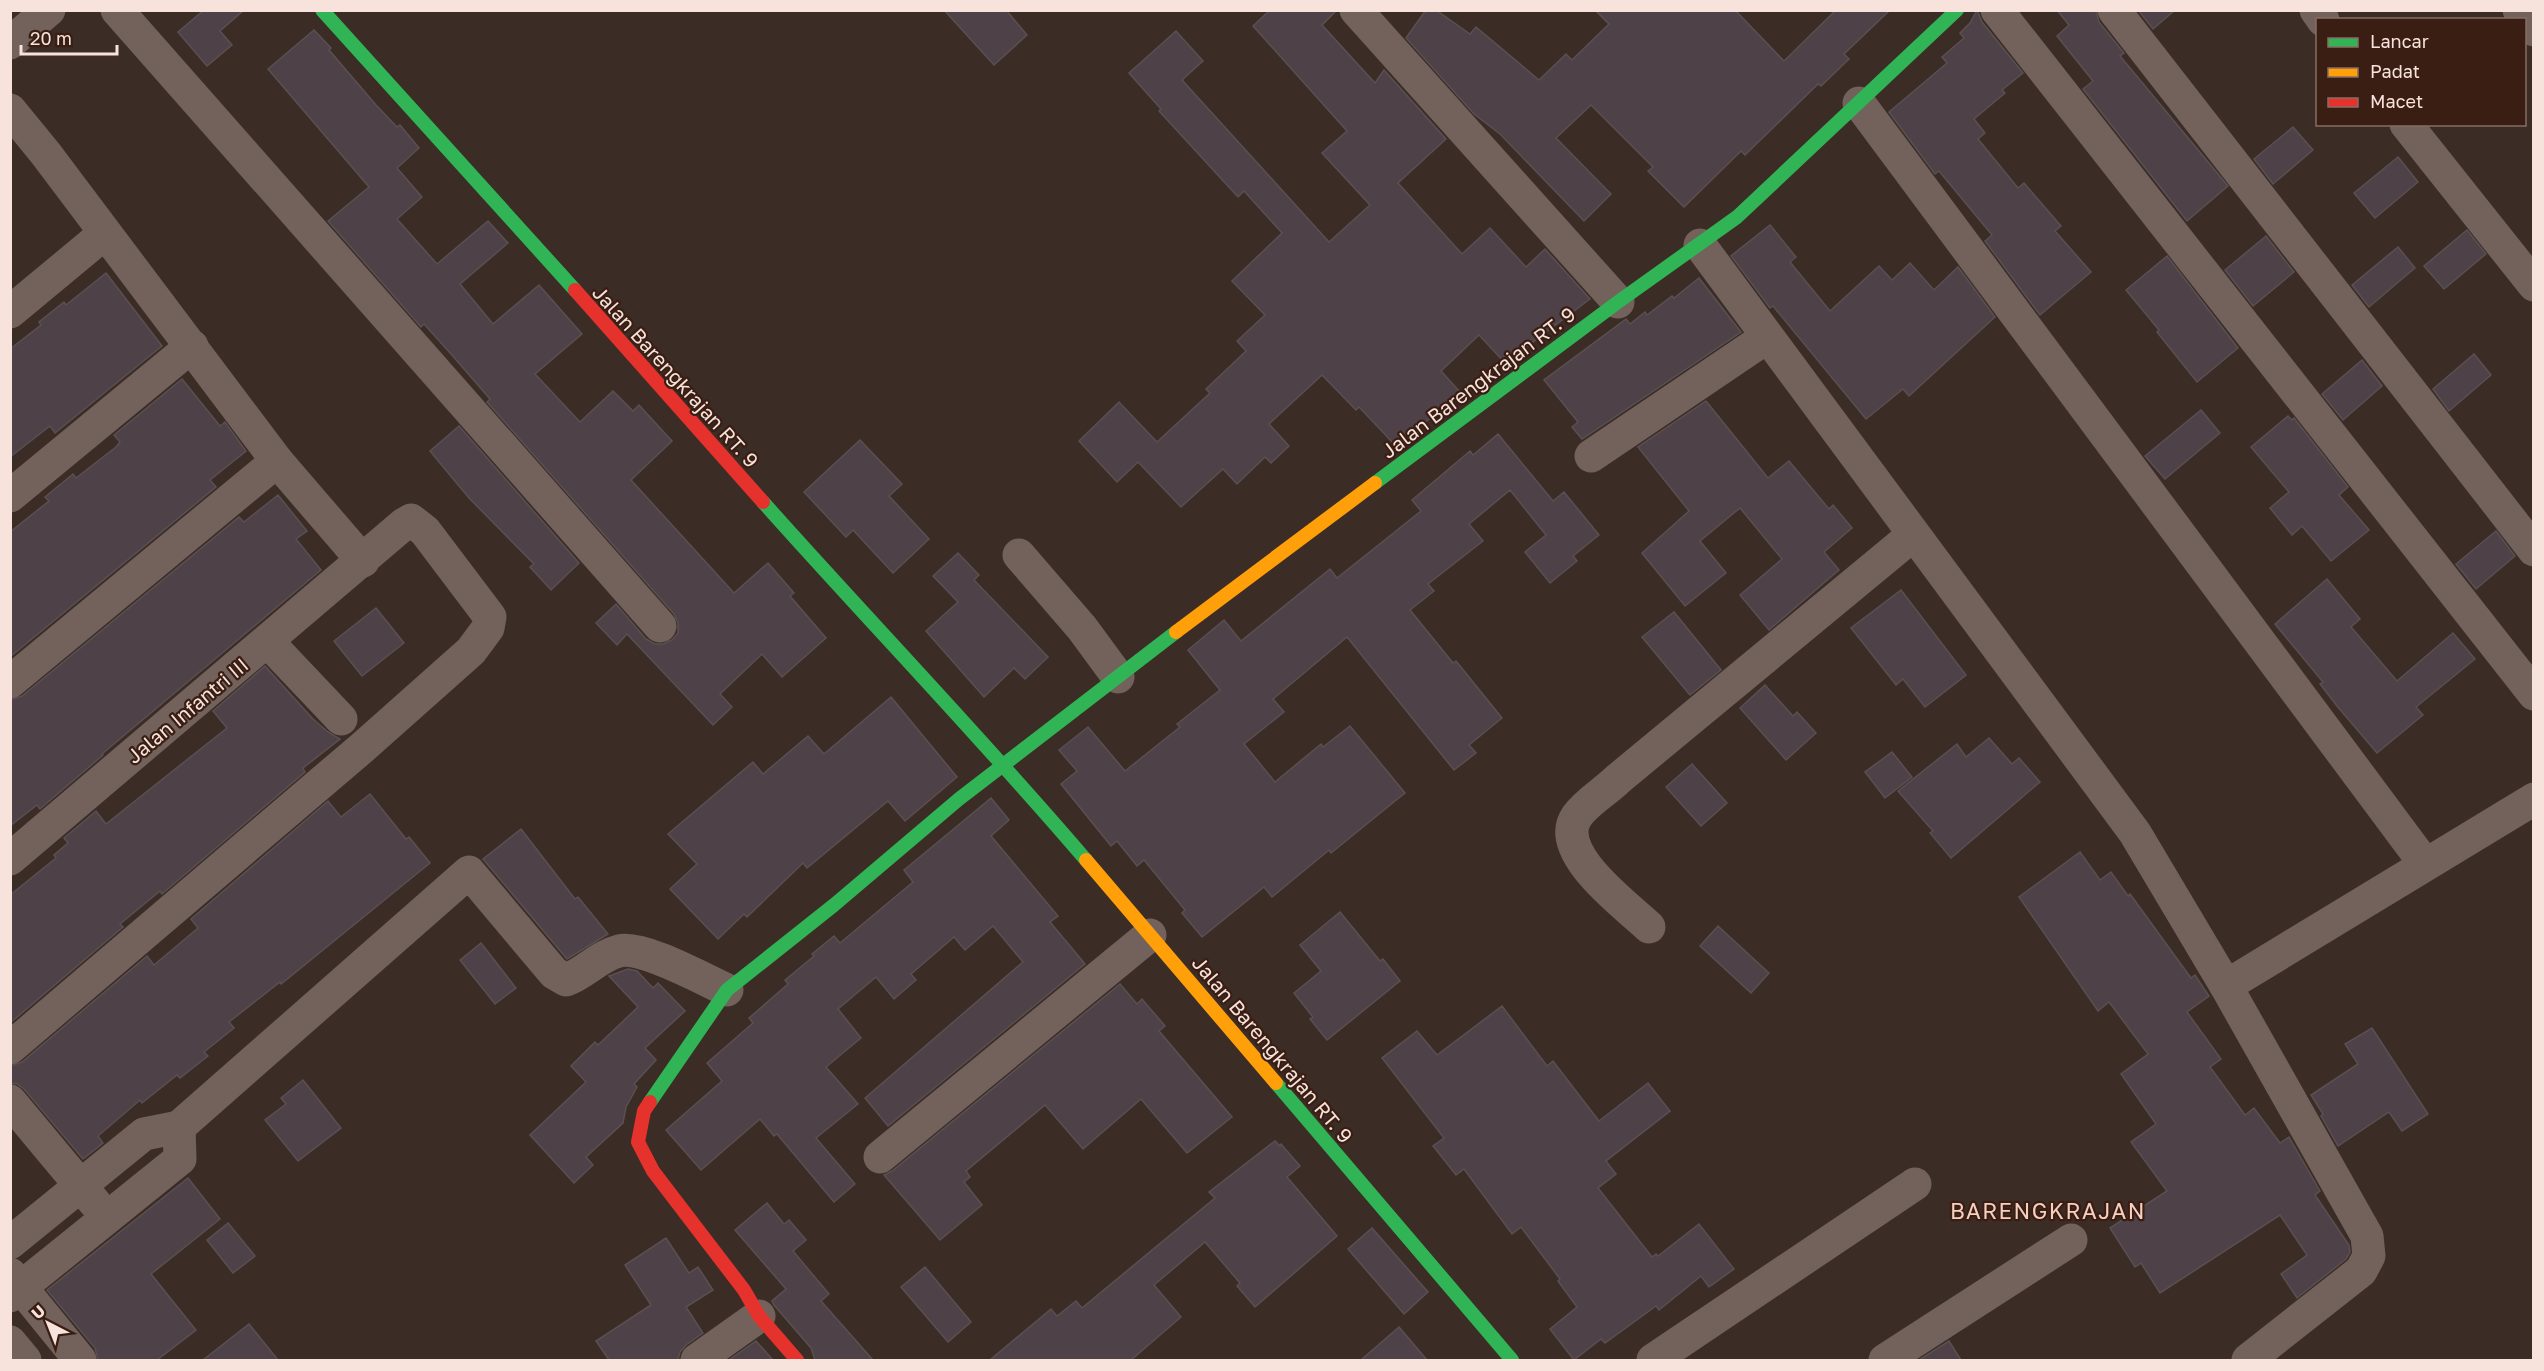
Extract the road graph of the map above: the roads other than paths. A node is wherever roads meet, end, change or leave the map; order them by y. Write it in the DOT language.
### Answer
graph roads {
  1 [pos="49,10"];
  2 [pos="117,10"];
  3 [pos="322,10"];
  4 [pos="1957,10"];
  5 [pos="1997,10"];
  6 [pos="2115,10"];
  7 [pos="1365,14"];
  8 [pos="10,43"];
  9 [pos="1859,103"];
  10 [pos="10,110"];
  11 [pos="2408,126"];
  12 [pos="104,234"];
  13 [pos="1700,245"];
  14 [pos="2534,285"];
  15 [pos="1618,302"];
  16 [pos="10,312"];
  17 [pos="1767,337"];
  18 [pos="192,346"];
  19 [pos="1592,456"];
  20 [pos="277,460"];
  21 [pos="10,496"];
  22 [pos="1913,535"];
  23 [pos="2534,550"];
  24 [pos="1019,555"];
  25 [pos="363,561"];
  26 [pos="660,626"];
  27 [pos="268,642"];
  28 [pos="1118,677"];
  29 [pos="10,682"];
  30 [pos="2534,694"];
  31 [pos="341,719"];
  32 [pos="1004,764"];
  33 [pos="2534,799"];
  34 [pos="10,860"];
  35 [pos="2426,864"];
  36 [pos="1649,927"];
  37 [pos="1150,935"];
  38 [pos="2226,986"];
  39 [pos="727,990"];
  40 [pos="10,1048"];
  41 [pos="10,1101"];
  42 [pos="179,1127"];
  43 [pos="880,1157"];
  44 [pos="1915,1184"];
  45 [pos="80,1186"];
  46 [pos="108,1217"];
  47 [pos="2071,1240"];
  48 [pos="10,1243"];
  49 [pos="14,1285"];
  50 [pos="759,1316"];
  51 [pos="10,1342"];
  52 [pos="703,1359"];
  53 [pos="25,1360"];
  54 [pos="80,1360"];
  55 [pos="797,1360"];
  56 [pos="1512,1360"];
  57 [pos="1653,1360"];
  58 [pos="1885,1360"];
  59 [pos="2248,1360"];
  1 -- 8 [label="street"];
  2 -- 26 [label="street"];
  3 -- 32 [label="street, Jalan Barengkrajan RT. 9"];
  4 -- 9 [label="street, Jalan Barengkrajan RT. 9"];
  5 -- 30 [label="street"];
  6 -- 23 [label="street"];
  7 -- 15 [label="street"];
  9 -- 13 [label="street, Jalan Barengkrajan RT. 9"];
  9 -- 35 [label="street"];
  10 -- 12 [label="street"];
  11 -- 14 [label="street"];
  12 -- 16 [label="street"];
  12 -- 18 [label="street"];
  13 -- 15 [label="street, Jalan Barengkrajan RT. 9"];
  13 -- 17 [label="street"];
  15 -- 28 [label="street, Jalan Barengkrajan RT. 9"];
  17 -- 19 [label="street"];
  17 -- 22 [label="street"];
  18 -- 20 [label="street"];
  18 -- 21 [label="street"];
  20 -- 25 [label="street"];
  20 -- 29 [label="street"];
  22 -- 36 [label="street"];
  22 -- 38 [label="street"];
  24 -- 28 [label="street"];
  25 -- 27 [label="street, Jalan Infantri III"];
  25 -- 40 [label="street, Jalan Infantri III"];
  27 -- 31 [label="street"];
  27 -- 34 [label="street, Jalan Infantri III"];
  28 -- 32 [label="street, Jalan Barengkrajan RT. 9"];
  32 -- 37 [label="street, Jalan Barengkrajan RT. 9"];
  32 -- 39 [label="street, Jalan Barengkrajan RT. 9"];
  33 -- 35 [label="street"];
  35 -- 38 [label="street"];
  37 -- 43 [label="street"];
  37 -- 56 [label="street, Jalan Barengkrajan RT. 9"];
  38 -- 59 [label="street"];
  39 -- 42 [label="street"];
  39 -- 50 [label="street, Jalan Barengkrajan RT. 9"];
  41 -- 45 [label="street"];
  42 -- 45 [label="street"];
  42 -- 46 [label="street"];
  44 -- 57 [label="street"];
  45 -- 46 [label="street"];
  45 -- 48 [label="street"];
  46 -- 49 [label="street"];
  47 -- 58 [label="street"];
  49 -- 54 [label="street"];
  50 -- 52 [label="street"];
  50 -- 55 [label="street, Jalan Barengkrajan RT. 9"];
  51 -- 53 [label="street"];
}
